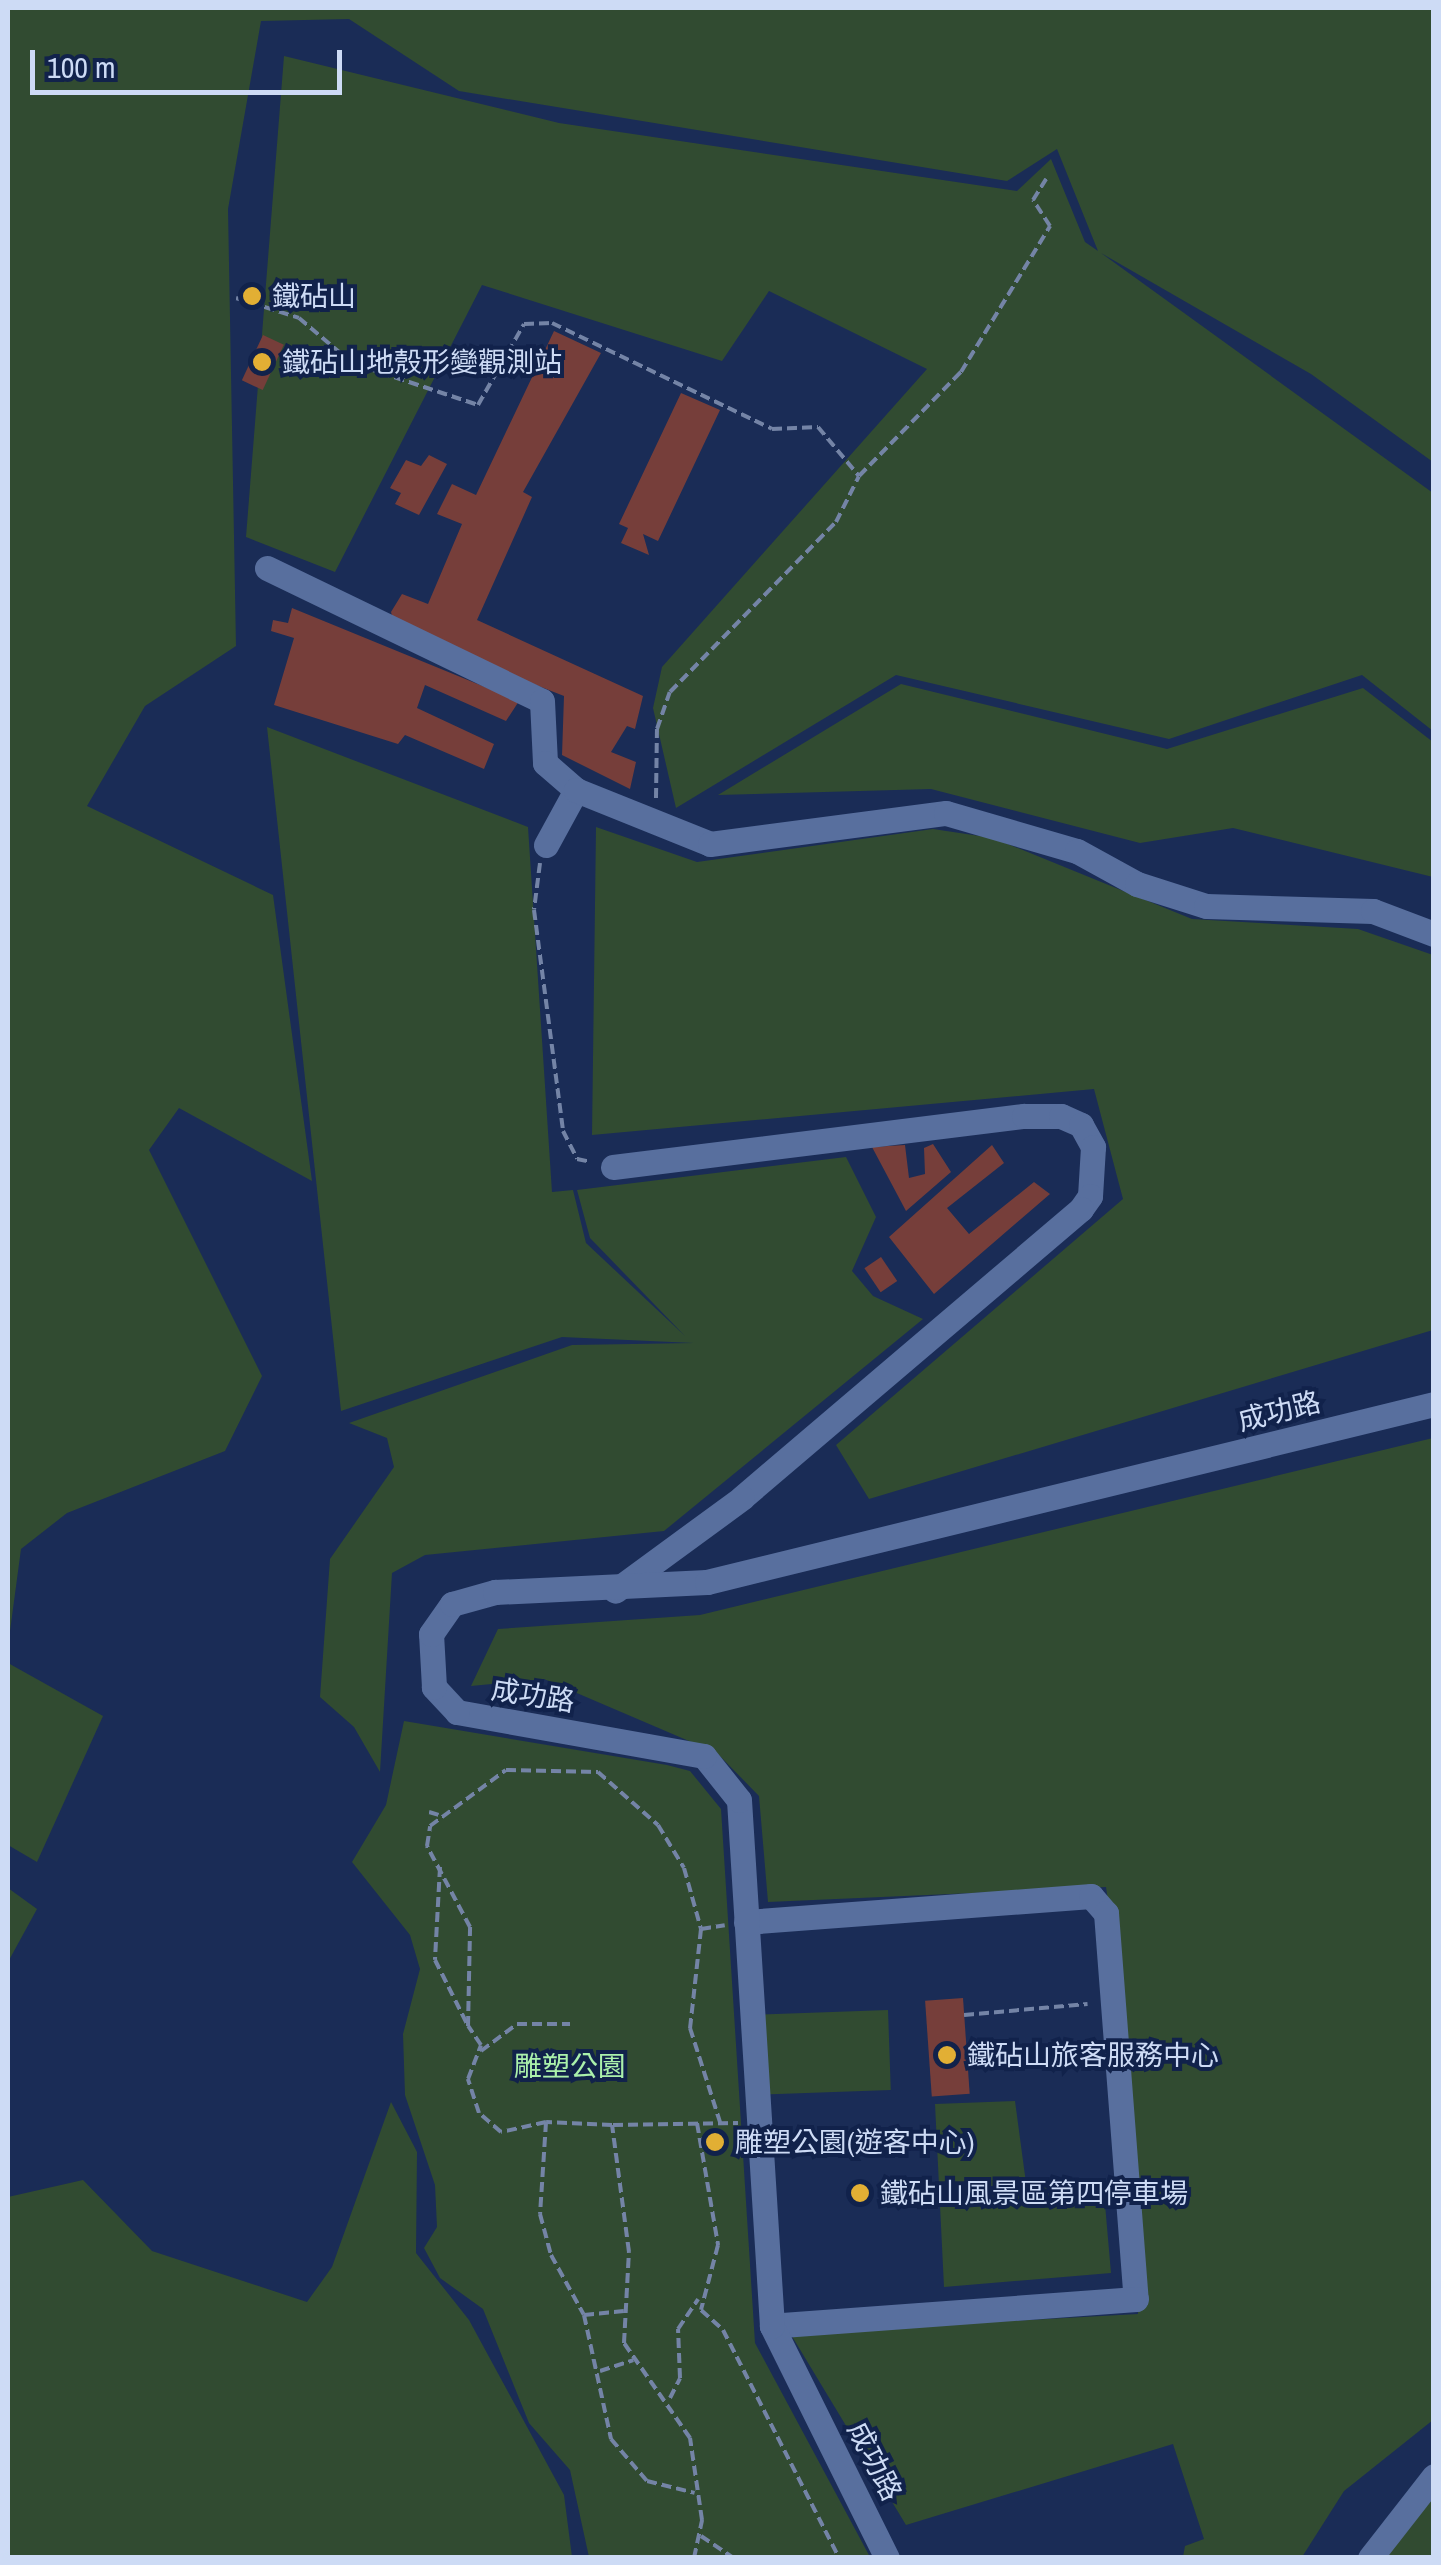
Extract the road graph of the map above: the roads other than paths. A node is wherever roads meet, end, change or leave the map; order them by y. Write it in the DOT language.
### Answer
graph roads {
  1 [pos="267,568"];
  2 [pos="576,790"];
  3 [pos="546,845"];
  4 [pos="1434,934"];
  5 [pos="612,1166"];
  6 [pos="1434,1404"];
  7 [pos="615,1591"];
  8 [pos="746,1922"];
  9 [pos="772,2326"];
  10 [pos="1434,2476"];
  11 [pos="887,2558"];
  12 [pos="1370,2558"];
  1 -- 2 [label="street"];
  2 -- 3 [label="street"];
  2 -- 4 [label="street"];
  5 -- 7 [label="street"];
  6 -- 7 [label="street, 成功路"];
  7 -- 8 [label="street, 成功路"];
  8 -- 9 [label="street, 成功路"];
  8 -- 9 [label="street"];
  9 -- 11 [label="street, 成功路"];
  10 -- 12 [label="street"];
}
